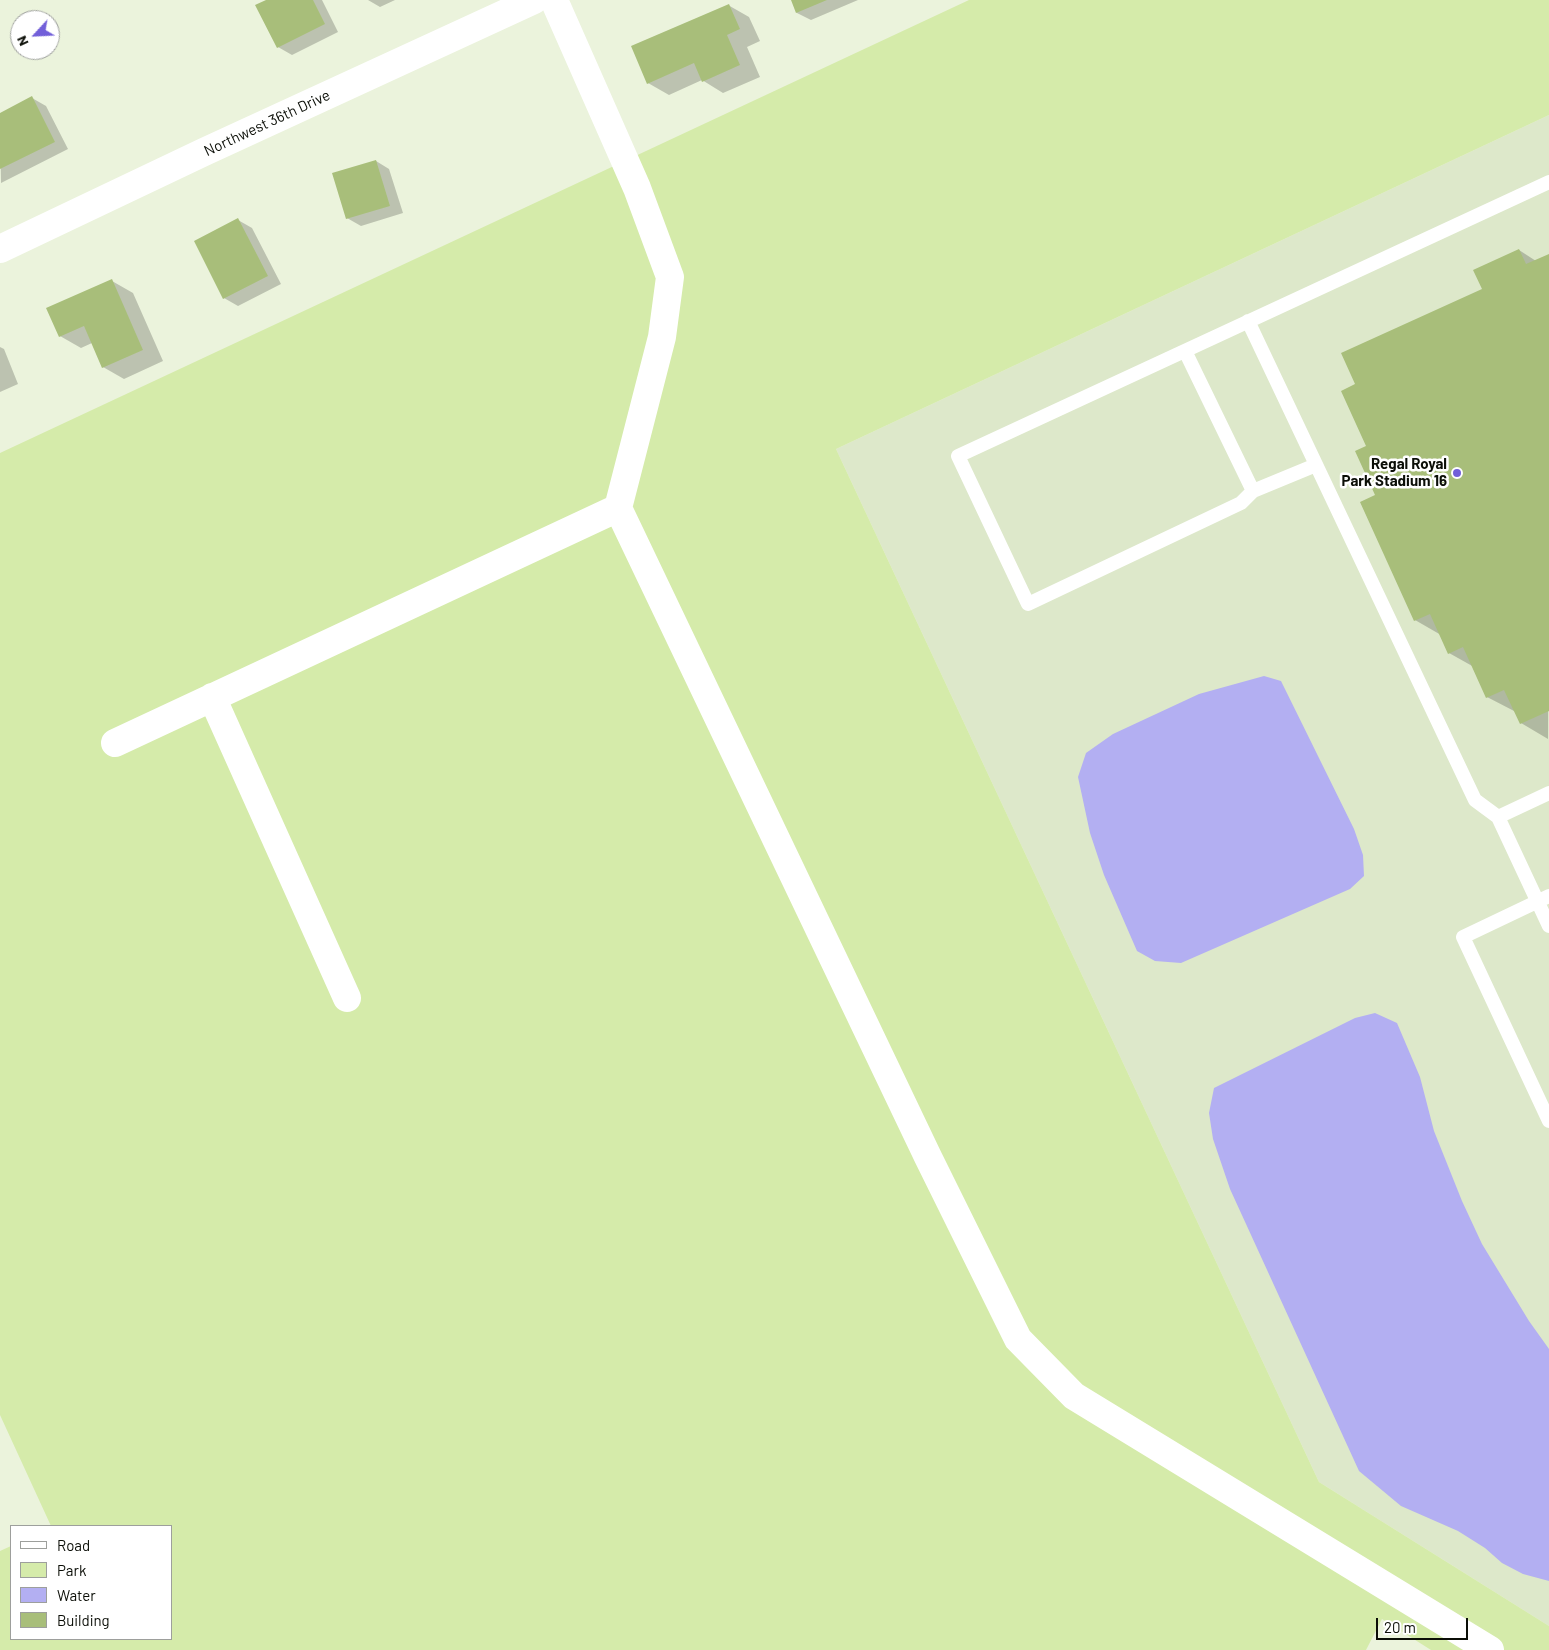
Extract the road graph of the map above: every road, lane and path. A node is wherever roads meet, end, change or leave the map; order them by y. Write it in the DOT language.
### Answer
graph roads {
  1 [pos="534,0"];
  2 [pos="554,0"];
  3 [pos="1549,182"];
  4 [pos="0,249"];
  5 [pos="1248,322"];
  6 [pos="1185,351"];
  7 [pos="1316,464"];
  8 [pos="1253,491"];
  9 [pos="618,508"];
  10 [pos="212,698"];
  11 [pos="115,743"];
  12 [pos="1549,793"];
  13 [pos="1498,817"];
  14 [pos="1543,898"];
  15 [pos="1549,926"];
  16 [pos="346,998"];
  17 [pos="1549,1121"];
  18 [pos="1490,1650"];
  1 -- 4 [label="street, Northwest 36th Drive"];
  2 -- 9 [label="street"];
  3 -- 5 [label="lane"];
  5 -- 6 [label="lane"];
  5 -- 7 [label="lane"];
  6 -- 8 [label="lane"];
  6 -- 8 [label="lane"];
  7 -- 8 [label="lane"];
  7 -- 13 [label="lane"];
  9 -- 10 [label="street"];
  9 -- 18 [label="street"];
  10 -- 11 [label="street"];
  10 -- 16 [label="street"];
  12 -- 13 [label="lane"];
  13 -- 14 [label="lane"];
  14 -- 15 [label="lane"];
  14 -- 17 [label="lane"];
}
